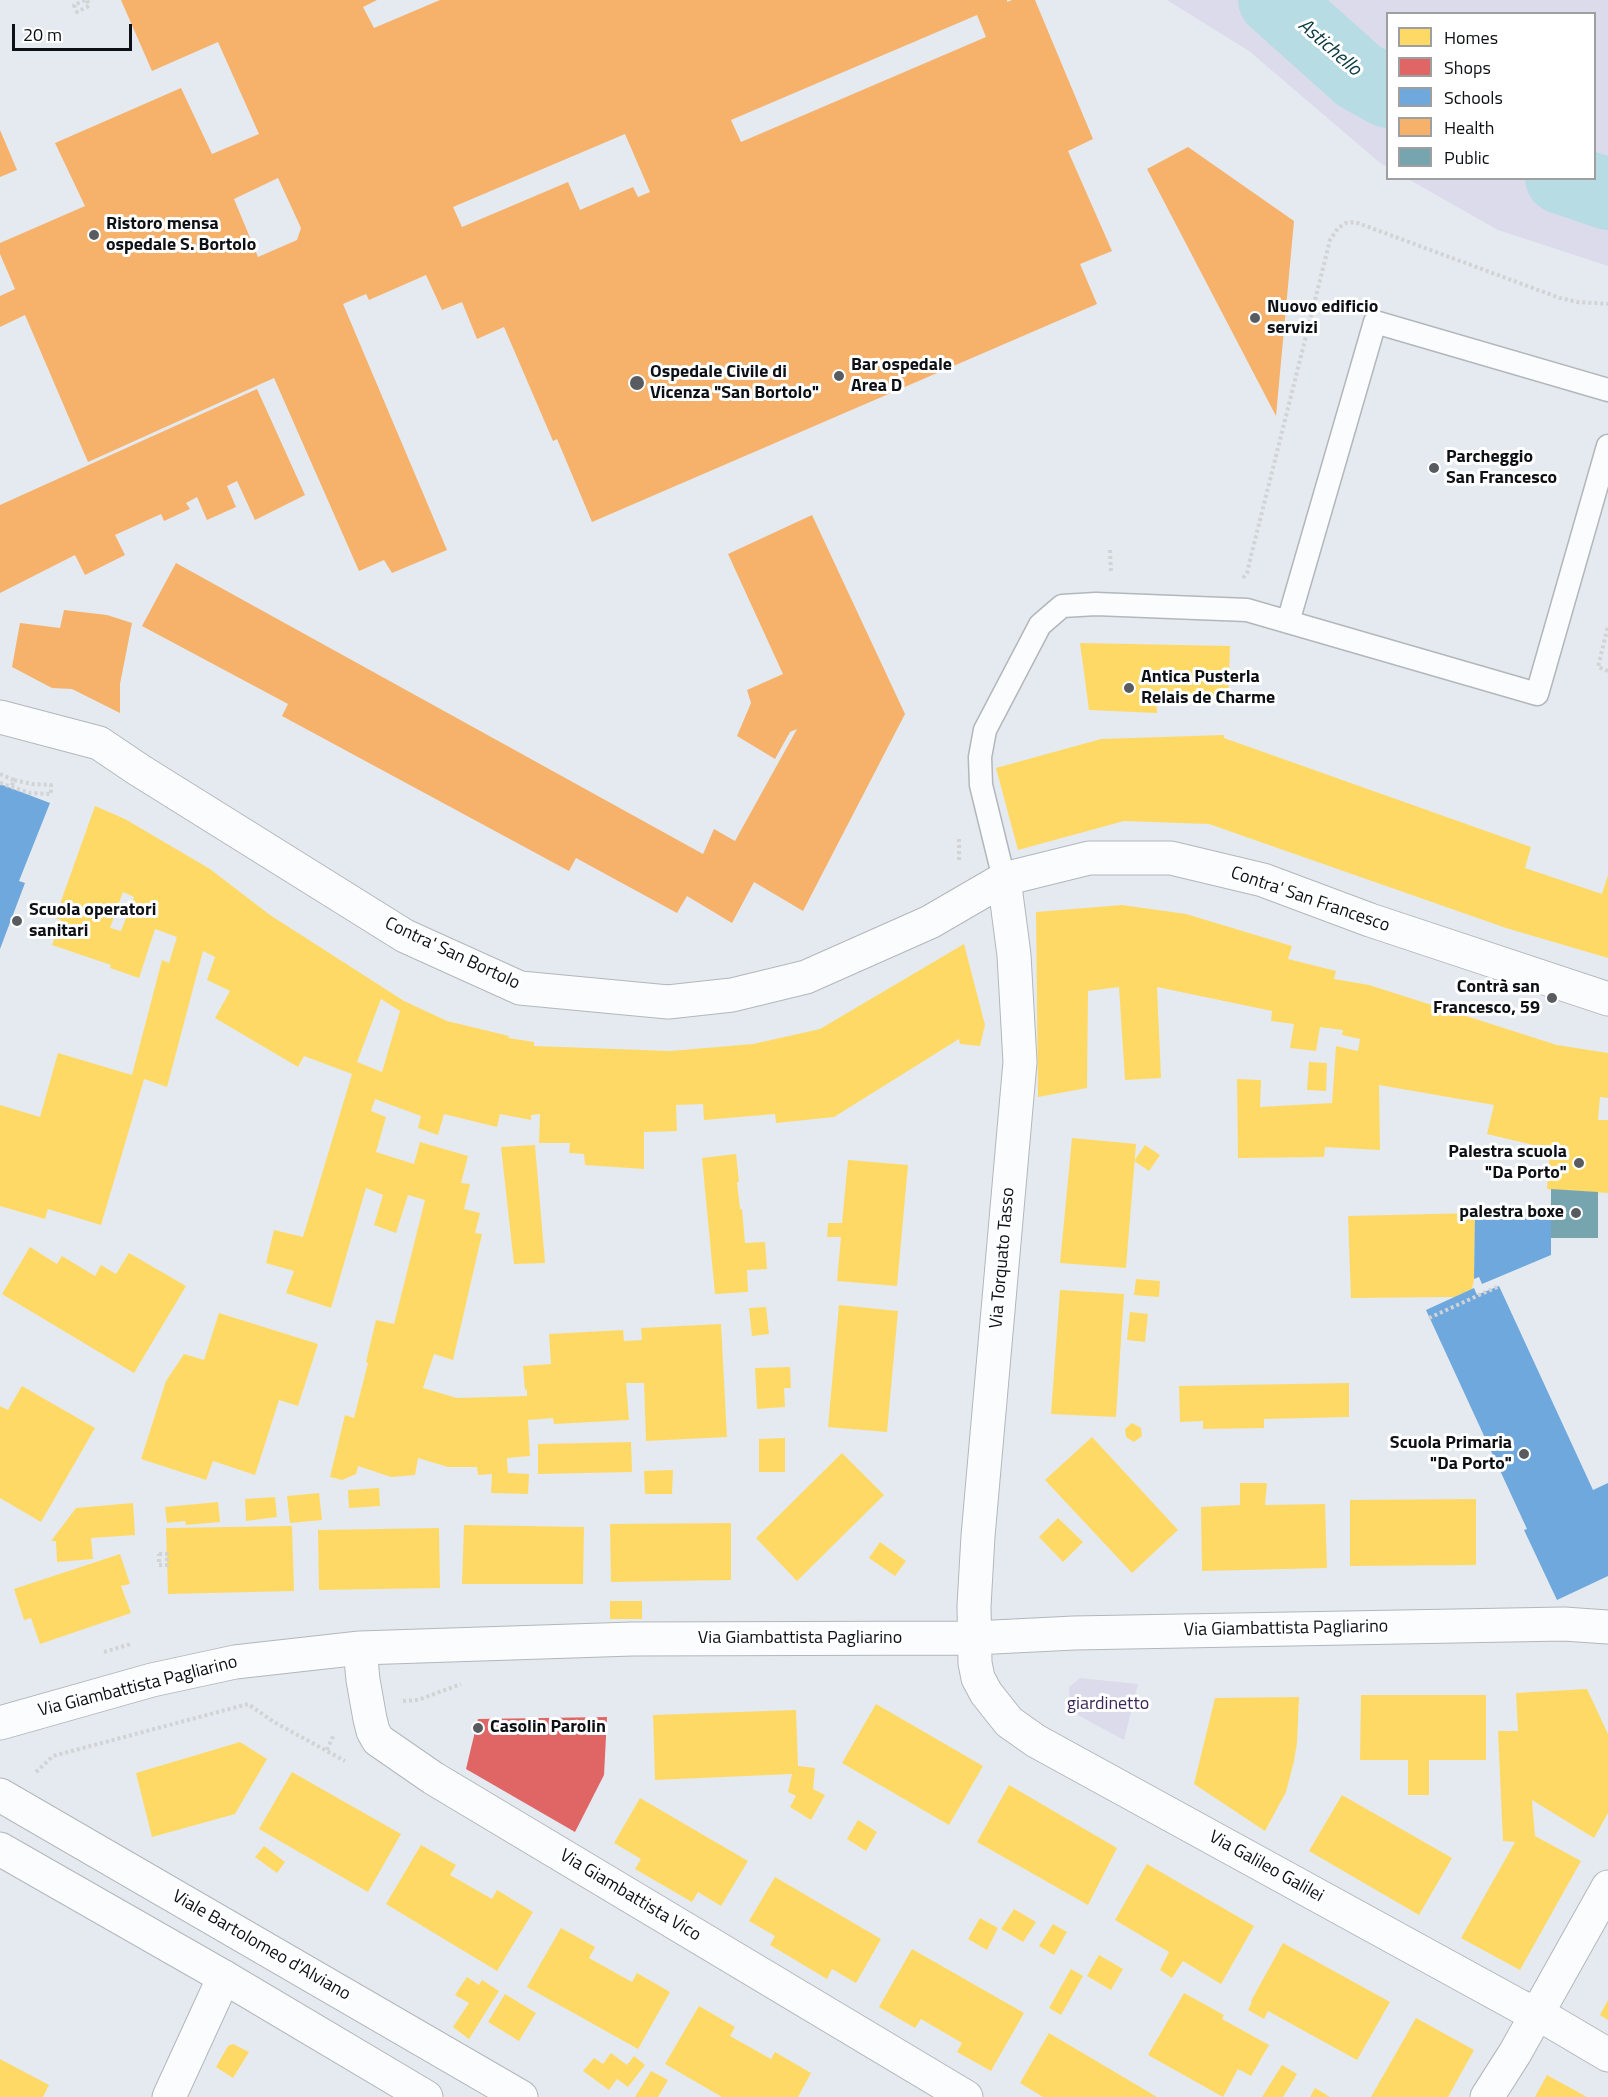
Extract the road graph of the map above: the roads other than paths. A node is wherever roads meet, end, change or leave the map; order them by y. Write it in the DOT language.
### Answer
graph roads {
  1 [pos="1608,390"];
  2 [pos="1608,446"];
  3 [pos="1288,622"];
  4 [pos="0,717"];
  5 [pos="1004,879"];
  6 [pos="1608,999"];
  7 [pos="1608,1627"];
  8 [pos="974,1638"];
  9 [pos="360,1648"];
  10 [pos="0,1723"];
  11 [pos="0,1795"];
  12 [pos="0,1849"];
  13 [pos="1608,1887"];
  14 [pos="224,1977"];
  15 [pos="1537,2013"];
  16 [pos="1608,2055"];
  17 [pos="168,2097"];
  18 [pos="426,2097"];
  19 [pos="521,2097"];
  20 [pos="966,2097"];
  21 [pos="1487,2097"];
  1 -- 3 [label="lane"];
  2 -- 3 [label="lane"];
  3 -- 5 [label="lane"];
  4 -- 5 [label="street, Contra' San Bortolo"];
  5 -- 6 [label="street, Contra' San Francesco"];
  5 -- 8 [label="street, Via Torquato Tasso"];
  7 -- 8 [label="street, Via Giambattista Pagliarino"];
  8 -- 9 [label="street, Via Giambattista Pagliarino"];
  8 -- 15 [label="street, Via Galileo Galilei"];
  9 -- 10 [label="street, Via Giambattista Pagliarino"];
  9 -- 20 [label="street, Via Giambattista Vico"];
  11 -- 19 [label="street, Viale Bartolomeo d'Alviano"];
  12 -- 14 [label="street"];
  13 -- 15 [label="street"];
  14 -- 17 [label="street"];
  14 -- 18 [label="street"];
  15 -- 16 [label="street, Via Galileo Galilei"];
  15 -- 21 [label="street"];
}
